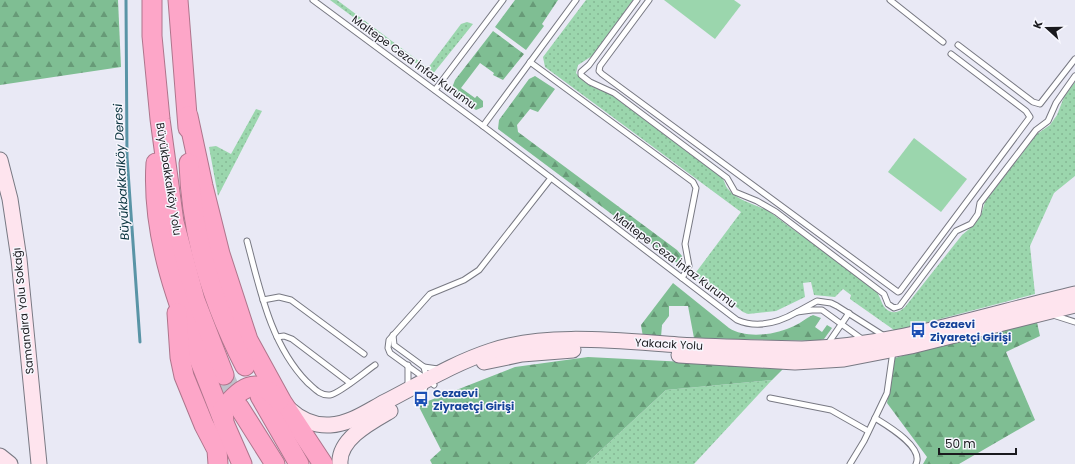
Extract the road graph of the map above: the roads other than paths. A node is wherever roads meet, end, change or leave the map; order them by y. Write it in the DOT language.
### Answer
graph roads {
  1 [pos="152,0"];
  2 [pos="178,0"];
  3 [pos="313,0"];
  4 [pos="503,0"];
  5 [pos="576,0"];
  6 [pos="637,0"];
  7 [pos="649,0"];
  8 [pos="890,0"];
  9 [pos="943,42"];
  10 [pos="958,45"];
  11 [pos="951,54"];
  12 [pos="1075,59"];
  13 [pos="530,62"];
  14 [pos="1075,76"];
  15 [pos="435,90"];
  16 [pos="188,116"];
  17 [pos="160,119"];
  18 [pos="483,126"];
  19 [pos="0,160"];
  20 [pos="551,178"];
  21 [pos="247,241"];
  22 [pos="682,278"];
  23 [pos="1075,294"];
  24 [pos="176,298"];
  25 [pos="263,300"];
  26 [pos="1075,306"];
  27 [pos="1017,308"];
  28 [pos="797,312"];
  29 [pos="849,313"];
  30 [pos="1046,313"];
  31 [pos="1075,322"];
  32 [pos="842,323"];
  33 [pos="393,335"];
  34 [pos="277,337"];
  35 [pos="866,343"];
  36 [pos="887,347"];
  37 [pos="824,348"];
  38 [pos="364,354"];
  39 [pos="375,365"];
  40 [pos="408,365"];
  41 [pos="245,366"];
  42 [pos="224,375"];
  43 [pos="427,380"];
  44 [pos="350,383"];
  45 [pos="408,390"];
  46 [pos="260,396"];
  47 [pos="770,398"];
  48 [pos="282,402"];
  49 [pos="239,406"];
  50 [pos="875,418"];
  51 [pos="224,423"];
  52 [pos="868,431"];
  53 [pos="0,456"];
  54 [pos="239,462"];
  55 [pos="10,464"];
  56 [pos="39,464"];
  57 [pos="218,464"];
  58 [pos="275,464"];
  59 [pos="299,464"];
  60 [pos="323,464"];
  61 [pos="340,464"];
  62 [pos="850,464"];
  63 [pos="916,464"];
  1 -- 17 [label="highway, Büyükbakkalköy Yolu"];
  2 -- 16 [label="highway, Büyükbakkalköy Yolu"];
  3 -- 15 [label="lane, Maltepe Ceza İnfaz Kurumu"];
  4 -- 15 [label="lane"];
  5 -- 13 [label="lane"];
  6 -- 14 [label="lane"];
  7 -- 11 [label="lane"];
  8 -- 9 [label="lane"];
  10 -- 12 [label="lane"];
  13 -- 18 [label="lane"];
  13 -- 22 [label="lane"];
  15 -- 18 [label="lane, Maltepe Ceza İnfaz Kurumu"];
  16 -- 41 [label="highway, Büyükbakkalköy Yolu"];
  16 -- 48 [label="highway"];
  17 -- 24 [label="highway"];
  17 -- 42 [label="highway, Büyükbakkalköy Yolu"];
  18 -- 20 [label="lane, Maltepe Ceza İnfaz Kurumu"];
  19 -- 56 [label="main road, Samandıra Yolu Sokağı"];
  20 -- 22 [label="lane, Maltepe Ceza İnfaz Kurumu"];
  20 -- 33 [label="lane"];
  21 -- 25 [label="lane"];
  22 -- 28 [label="lane, Maltepe Ceza İnfaz Kurumu"];
  23 -- 27 [label="main road, Yakacık Yolu"];
  24 -- 51 [label="highway"];
  24 -- 57 [label="highway"];
  25 -- 34 [label="lane"];
  25 -- 38 [label="lane"];
  26 -- 30 [label="main road, Yakacık Yolu"];
  27 -- 30 [label="lane"];
  27 -- 36 [label="main road, Yakacık Yolu"];
  28 -- 29 [label="lane, Maltepe Ceza İnfaz Kurumu"];
  28 -- 32 [label="lane, Maltepe Ceza İnfaz Kurumu"];
  29 -- 32 [label="lane"];
  29 -- 36 [label="lane, Maltepe Ceza İnfaz Kurumu"];
  30 -- 31 [label="lane"];
  30 -- 36 [label="main road, Yakacık Yolu"];
  32 -- 35 [label="lane, Maltepe Ceza İnfaz Kurumu"];
  32 -- 37 [label="lane"];
  33 -- 40 [label="lane"];
  33 -- 43 [label="lane"];
  34 -- 44 [label="lane"];
  34 -- 44 [label="lane"];
  35 -- 36 [label="main road, Yakacık Yolu"];
  35 -- 37 [label="main road, Yakacık Yolu"];
  36 -- 43 [label="main road, Yakacık Yolu"];
  36 -- 50 [label="lane"];
  37 -- 43 [label="main road, Yakacık Yolu"];
  39 -- 44 [label="lane"];
  40 -- 43 [label="lane"];
  40 -- 45 [label="lane"];
  43 -- 45 [label="main road, Yakacık Yolu"];
  43 -- 61 [label="main road, Yakacık Yolu"];
  45 -- 48 [label="main road, Yakacık Yolu"];
  46 -- 59 [label="highway"];
  47 -- 52 [label="lane"];
  48 -- 51 [label="highway"];
  48 -- 60 [label="highway"];
  49 -- 58 [label="highway"];
  50 -- 52 [label="lane"];
  50 -- 63 [label="lane"];
  51 -- 54 [label="highway"];
  52 -- 62 [label="lane"];
  53 -- 55 [label="main road"];
}
